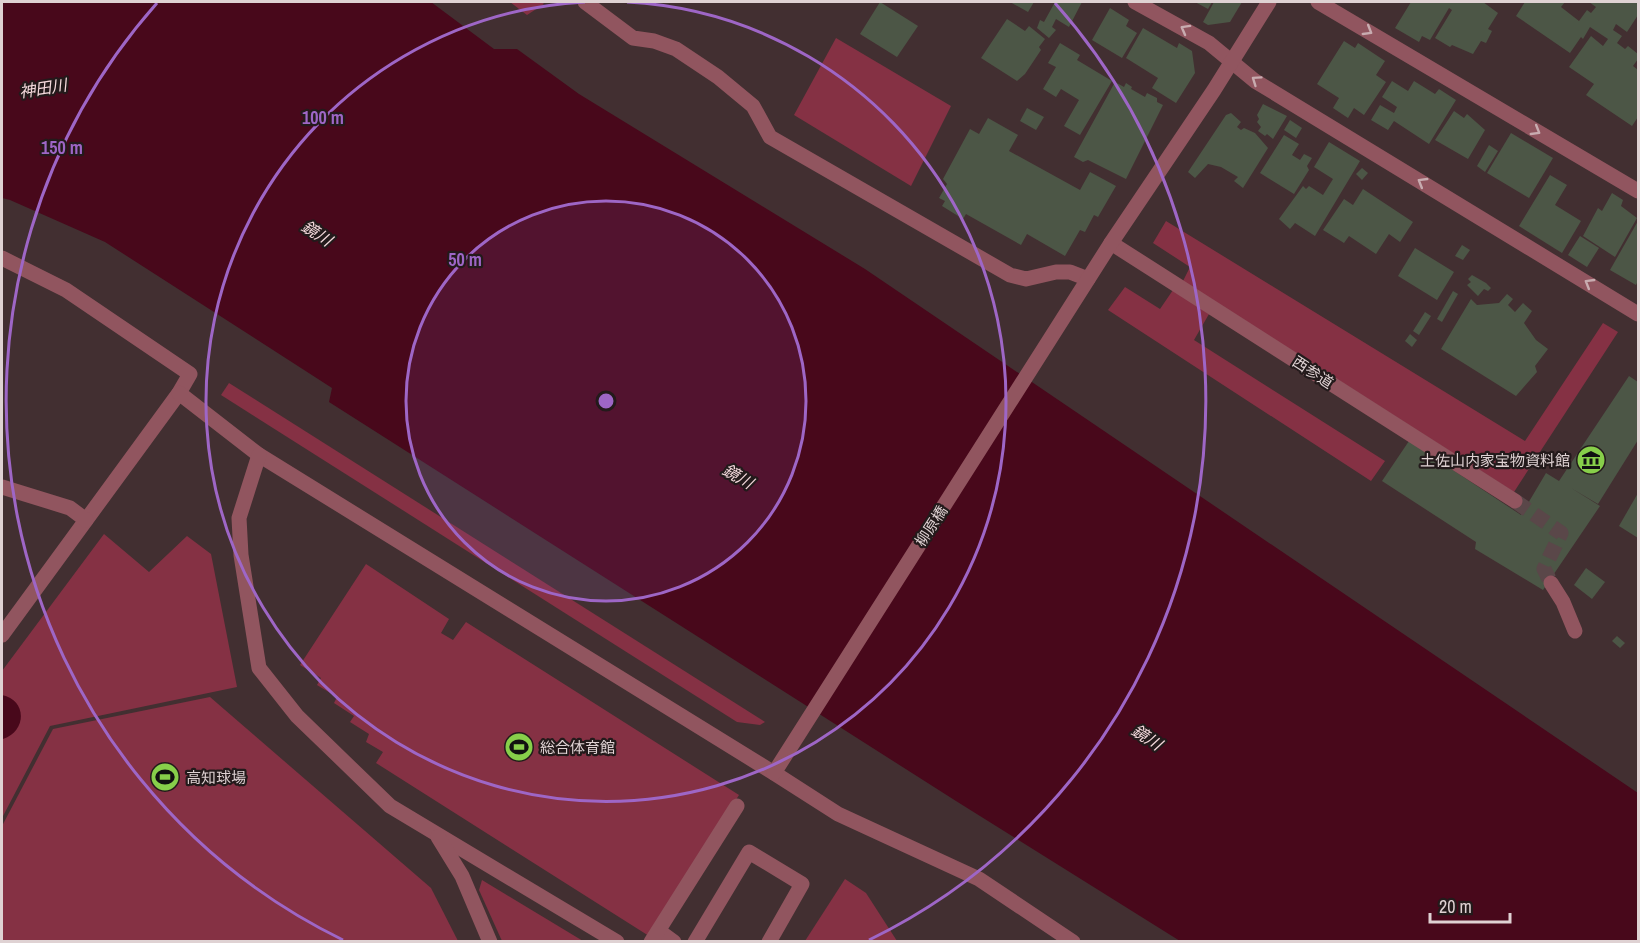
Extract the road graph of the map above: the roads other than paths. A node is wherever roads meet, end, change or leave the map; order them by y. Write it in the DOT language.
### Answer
graph roads {
  1 [pos="585,2"];
  2 [pos="1135,2"];
  3 [pos="1269,2"];
  4 [pos="1318,2"];
  5 [pos="1232,62"];
  6 [pos="1638,191"];
  7 [pos="1111,243"];
  8 [pos="2,258"];
  9 [pos="1088,279"];
  10 [pos="1638,314"];
  11 [pos="179,393"];
  12 [pos="259,455"];
  13 [pos="2,487"];
  14 [pos="1515,501"];
  15 [pos="86,520"];
  16 [pos="1551,583"];
  17 [pos="1575,631"];
  18 [pos="2,635"];
  19 [pos="774,773"];
  20 [pos="737,806"];
  21 [pos="435,833"];
  22 [pos="655,936"];
  23 [pos="490,942"];
  24 [pos="617,942"];
  25 [pos="674,942"];
  26 [pos="695,942"];
  27 [pos="769,942"];
  28 [pos="1073,942"];
  1 -- 9 [label="street"];
  5 -- 2 [label="street, one-way"];
  3 -- 5 [label="street, 柳原橋"];
  4 -- 6 [label="street, one-way"];
  5 -- 7 [label="street, 柳原橋"];
  10 -- 5 [label="street, one-way"];
  7 -- 9 [label="street, 柳原橋"];
  7 -- 14 [label="street, 西参道"];
  8 -- 11 [label="street"];
  9 -- 19 [label="street, 柳原橋"];
  11 -- 12 [label="street"];
  11 -- 15 [label="street"];
  12 -- 19 [label="street"];
  12 -- 21 [label="street"];
  13 -- 15 [label="street"];
  15 -- 18 [label="street"];
  16 -- 17 [label="street"];
  19 -- 28 [label="street"];
  20 -- 22 [label="street"];
  21 -- 23 [label="street"];
  21 -- 24 [label="street"];
  22 -- 25 [label="street"];
  26 -- 27 [label="street"];
}
